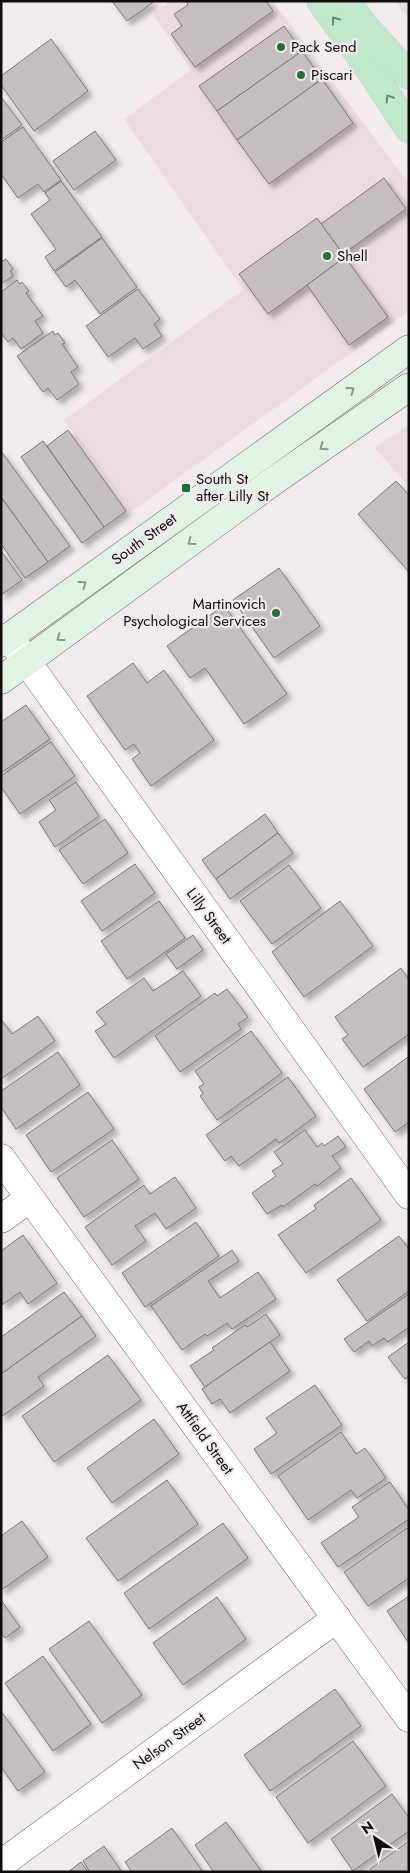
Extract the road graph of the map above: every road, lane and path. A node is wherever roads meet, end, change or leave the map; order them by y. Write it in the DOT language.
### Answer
graph roads {
  1 [pos="321,1"];
  2 [pos="346,1"];
  3 [pos="409,75"];
  4 [pos="409,129"];
  5 [pos="409,349"];
  6 [pos="409,387"];
  7 [pos="5,640"];
  8 [pos="27,661"];
  9 [pos="1,680"];
  10 [pos="1,1158"];
  11 [pos="409,1195"];
  12 [pos="30,1198"];
  13 [pos="1,1219"];
  14 [pos="337,1618"];
  15 [pos="409,1718"];
  16 [pos="1,1864"];
  4 -- 1 [label="main road, one-way"];
  2 -- 3 [label="main road"];
  7 -- 5 [label="main road, South Street, one-way"];
  6 -- 8 [label="main road, South Street, one-way"];
  7 -- 8 [label="street, Lilly Street"];
  8 -- 9 [label="main road, South Street"];
  8 -- 11 [label="street, Lilly Street"];
  10 -- 12 [label="street, Attfield Street"];
  12 -- 13 [label="street"];
  12 -- 14 [label="street, Attfield Street"];
  14 -- 15 [label="street, Attfield Street"];
  14 -- 16 [label="street, Nelson Street"];
}
